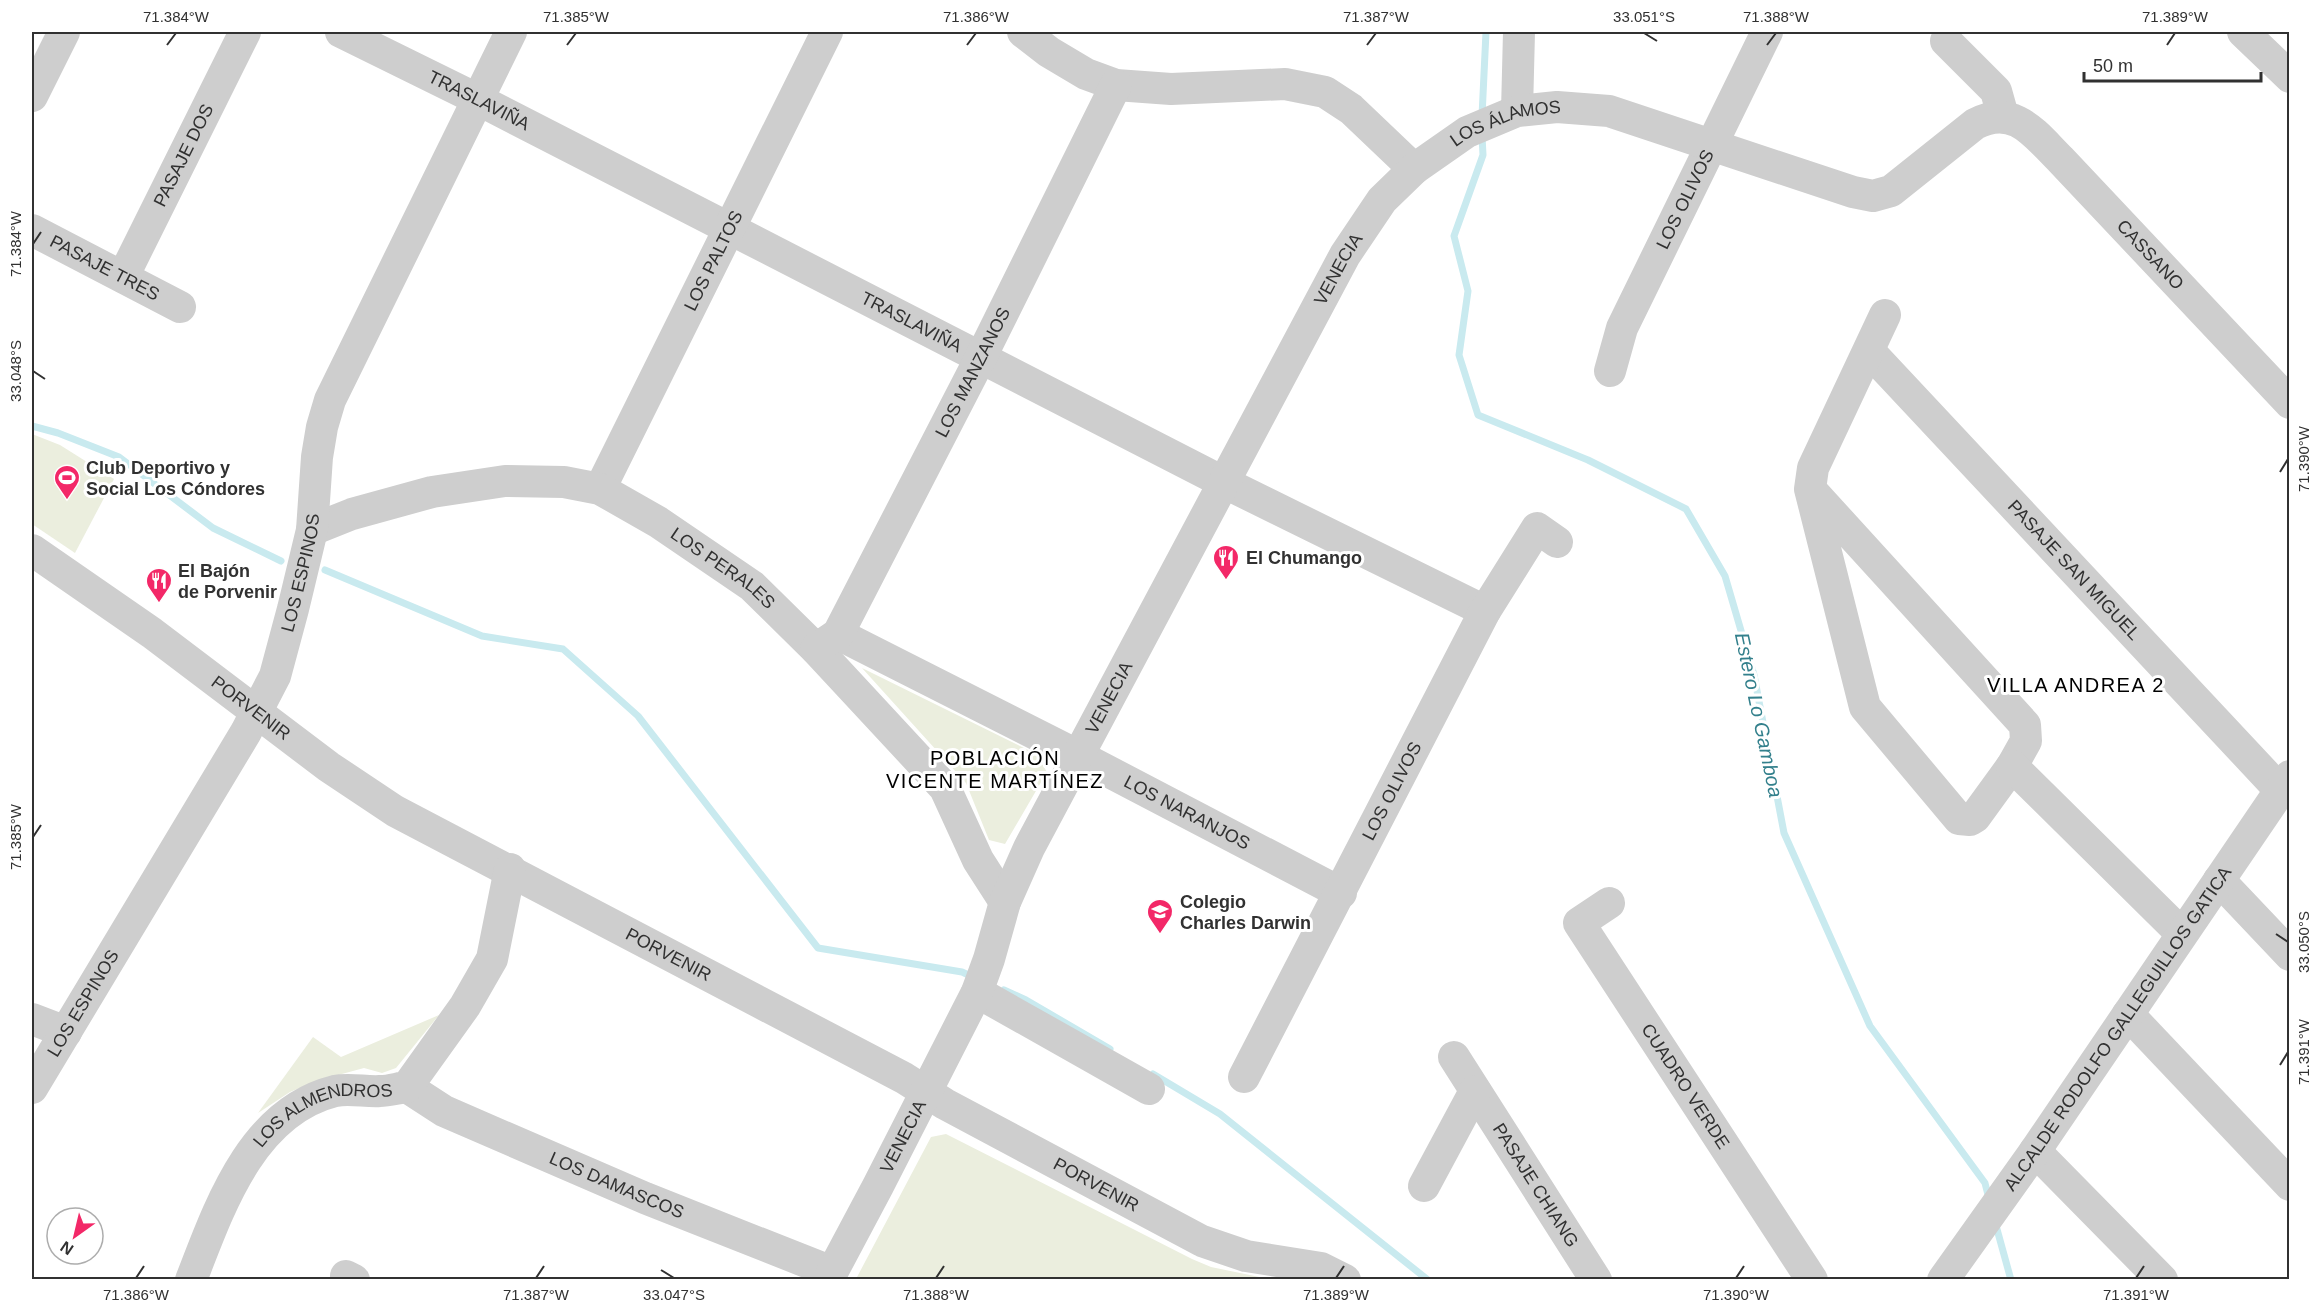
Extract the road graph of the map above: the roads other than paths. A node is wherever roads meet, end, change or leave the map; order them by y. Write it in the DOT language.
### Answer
graph roads {
  1 [pos="64,32"];
  2 [pos="245,32"];
  3 [pos="341,32"];
  4 [pos="511,32"];
  5 [pos="827,32"];
  6 [pos="1023,32"];
  7 [pos="1519,32"];
  8 [pos="1767,32"];
  9 [pos="2243,32"];
  10 [pos="1946,40"];
  11 [pos="2289,77"];
  12 [pos="1116,85"];
  13 [pos="32,96"];
  14 [pos="477,99"];
  15 [pos="1510,113"];
  16 [pos="2003,116"];
  17 [pos="1713,145"];
  18 [pos="1414,169"];
  19 [pos="730,228"];
  20 [pos="32,230"];
  21 [pos="123,277"];
  22 [pos="180,307"];
  23 [pos="1885,315"];
  24 [pos="1869,351"];
  25 [pos="981,357"];
  26 [pos="1610,371"];
  27 [pos="2289,403"];
  28 [pos="1223,482"];
  29 [pos="600,489"];
  30 [pos="1810,489"];
  31 [pos="312,530"];
  32 [pos="1557,542"];
  33 [pos="32,550"];
  34 [pos="1485,611"];
  35 [pos="827,642"];
  36 [pos="257,713"];
  37 [pos="1077,755"];
  38 [pos="2012,766"];
  39 [pos="2285,783"];
  40 [pos="510,869"];
  41 [pos="2219,880"];
  42 [pos="1341,893"];
  43 [pos="1005,902"];
  44 [pos="1609,903"];
  45 [pos="2182,934"];
  46 [pos="2289,955"];
  47 [pos="977,992"];
  48 [pos="2128,1014"];
  49 [pos="32,1020"];
  50 [pos="66,1032"];
  51 [pos="1454,1058"];
  52 [pos="1244,1077"];
  53 [pos="407,1087"];
  54 [pos="32,1088"];
  55 [pos="1149,1089"];
  56 [pos="1475,1091"];
  57 [pos="926,1093"];
  58 [pos="2035,1151"];
  59 [pos="2289,1185"];
  60 [pos="1424,1186"];
  61 [pos="830,1276"];
  62 [pos="191,1280"];
  63 [pos="1345,1280"];
  64 [pos="1596,1280"];
  65 [pos="1812,1280"];
  66 [pos="1943,1280"];
  67 [pos="2162,1280"];
  1 -- 13 [label="street"];
  2 -- 21 [label="street, PASAJE DOS"];
  3 -- 14 [label="street, TRASLAVIÑA"];
  4 -- 14 [label="street, LOS ESPINOS"];
  5 -- 19 [label="street, LOS PALTOS"];
  6 -- 12 [label="street"];
  7 -- 15 [label="street"];
  8 -- 17 [label="street, LOS OLIVOS"];
  9 -- 11 [label="street"];
  10 -- 16 [label="street"];
  12 -- 18 [label="street"];
  12 -- 25 [label="street, LOS MANZANOS"];
  14 -- 19 [label="street, TRASLAVIÑA"];
  14 -- 31 [label="street, LOS ESPINOS"];
  15 -- 17 [label="street, LOS ÁLAMOS"];
  15 -- 18 [label="street, LOS ÁLAMOS"];
  16 -- 17 [label="street, LOS ÁLAMOS"];
  16 -- 27 [label="street, CASSANO"];
  17 -- 26 [label="street, LOS OLIVOS"];
  18 -- 28 [label="street, VENECIA"];
  19 -- 25 [label="street, TRASLAVIÑA"];
  19 -- 29 [label="street, LOS PALTOS"];
  20 -- 21 [label="street, PASAJE TRES"];
  21 -- 22 [label="street, PASAJE TRES"];
  23 -- 24 [label="street"];
  24 -- 30 [label="street"];
  24 -- 39 [label="street, PASAJE SAN MIGUEL"];
  25 -- 28 [label="street, TRASLAVIÑA"];
  25 -- 35 [label="street, LOS MANZANOS"];
  28 -- 34 [label="street, TRASLAVIÑA"];
  28 -- 37 [label="street, VENECIA"];
  29 -- 31 [label="street, LOS PERALES"];
  29 -- 35 [label="street, LOS PERALES"];
  30 -- 38 [label="street"];
  30 -- 38 [label="street"];
  31 -- 36 [label="street, LOS ESPINOS"];
  32 -- 34 [label="street, LOS OLIVOS"];
  33 -- 36 [label="street, PORVENIR"];
  34 -- 42 [label="street, LOS OLIVOS"];
  35 -- 37 [label="street, LOS NARANJOS"];
  35 -- 43 [label="street, LOS PERALES"];
  36 -- 40 [label="street, PORVENIR"];
  36 -- 50 [label="street, LOS ESPINOS"];
  37 -- 42 [label="street, LOS NARANJOS"];
  37 -- 43 [label="street, VENECIA"];
  38 -- 45 [label="street"];
  39 -- 41 [label="street, ALCALDE RODOLFO GALLEGUILLOS GATICA"];
  40 -- 53 [label="street, LOS ALMENDROS"];
  40 -- 57 [label="street, PORVENIR"];
  41 -- 45 [label="street, ALCALDE RODOLFO GALLEGUILLOS GATICA"];
  41 -- 46 [label="street"];
  42 -- 52 [label="street, LOS OLIVOS"];
  43 -- 47 [label="street, VENECIA"];
  44 -- 65 [label="street, CUADRO VERDE"];
  45 -- 48 [label="street, ALCALDE RODOLFO GALLEGUILLOS GATICA"];
  47 -- 55 [label="street"];
  47 -- 57 [label="street, VENECIA"];
  48 -- 58 [label="street, ALCALDE RODOLFO GALLEGUILLOS GATICA"];
  48 -- 59 [label="street"];
  49 -- 50 [label="street"];
  50 -- 54 [label="street, LOS ESPINOS"];
  51 -- 56 [label="street, PASAJE CHIANG"];
  53 -- 61 [label="street, LOS DAMASCOS"];
  53 -- 62 [label="street, LOS ALMENDROS"];
  56 -- 60 [label="street"];
  56 -- 64 [label="street, PASAJE CHIANG"];
  57 -- 61 [label="street, VENECIA"];
  57 -- 63 [label="street, PORVENIR"];
  58 -- 66 [label="street, ALCALDE RODOLFO GALLEGUILLOS GATICA"];
  58 -- 67 [label="street"];
}
